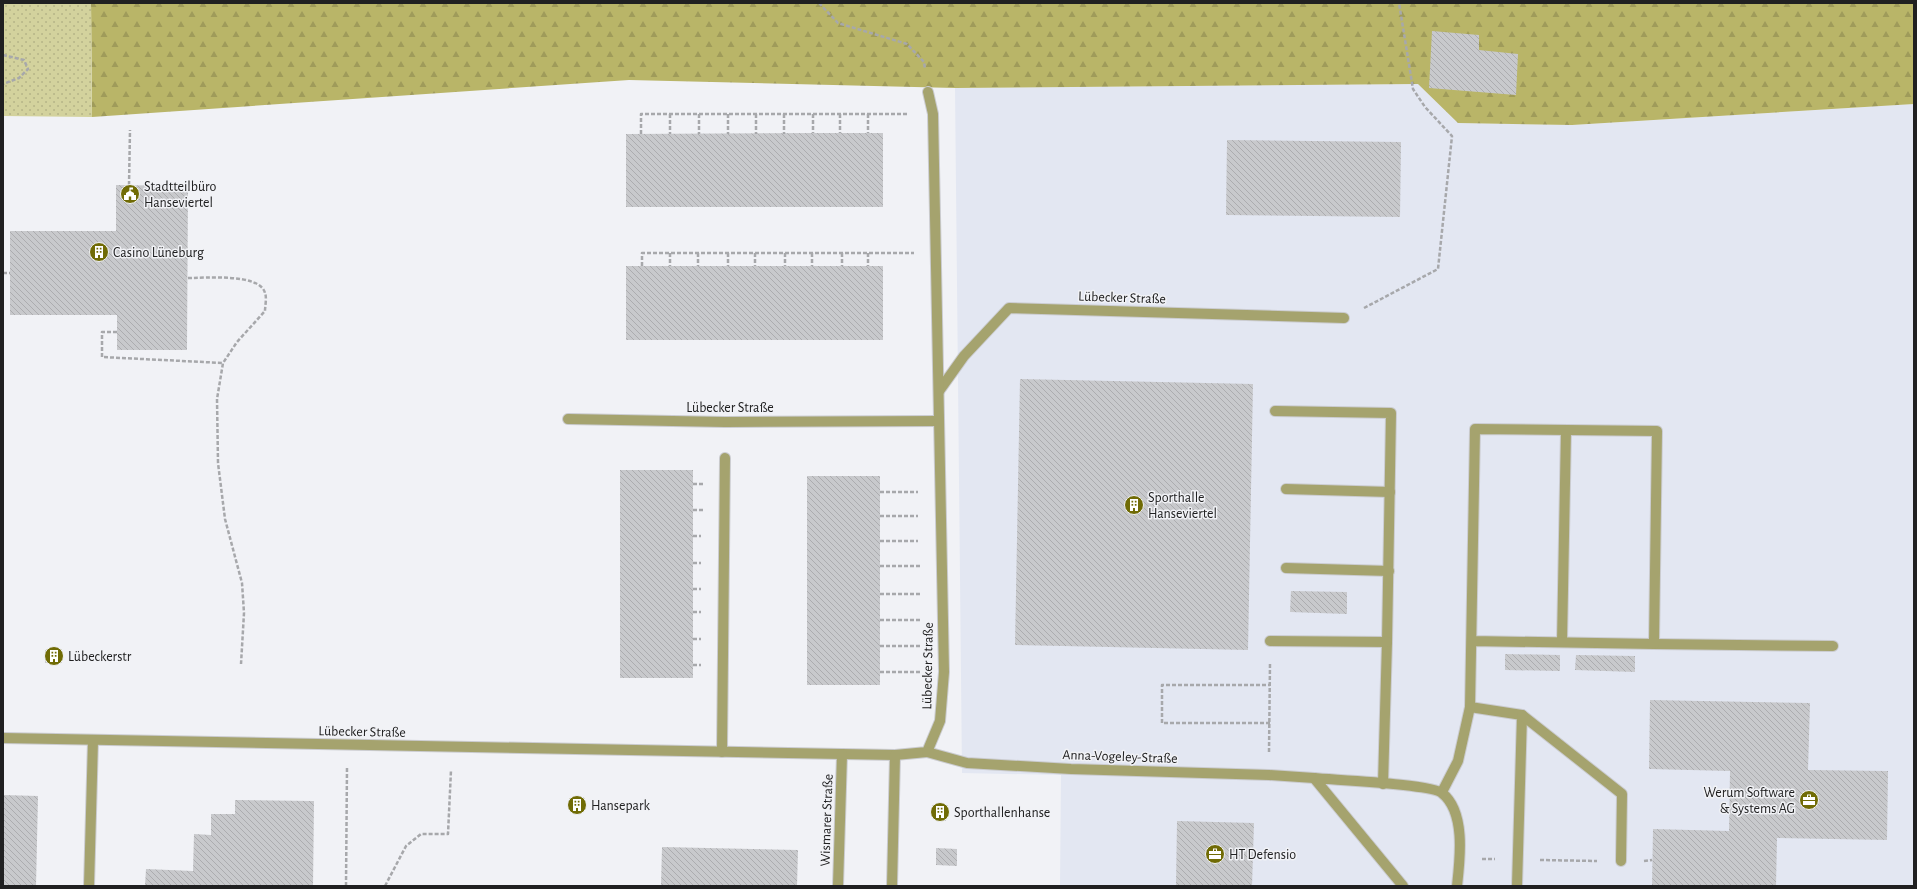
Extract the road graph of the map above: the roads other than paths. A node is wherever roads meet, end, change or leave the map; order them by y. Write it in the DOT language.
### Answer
graph roads {
  1 [pos="928,92"];
  2 [pos="1344,318"];
  3 [pos="939,391"];
  4 [pos="1275,411"];
  5 [pos="568,419"];
  6 [pos="939,421"];
  7 [pos="1566,430"];
  8 [pos="725,458"];
  9 [pos="1286,489"];
  10 [pos="1390,492"];
  11 [pos="1286,568"];
  12 [pos="1388,571"];
  13 [pos="1270,641"];
  14 [pos="1472,641"];
  15 [pos="1388,642"];
  16 [pos="1562,642"];
  17 [pos="1654,644"];
  18 [pos="1833,646"];
  19 [pos="1470,706"];
  20 [pos="1522,715"];
  21 [pos="3,738"];
  22 [pos="93,740"];
  23 [pos="722,752"];
  24 [pos="927,752"];
  25 [pos="842,754"];
  26 [pos="895,755"];
  27 [pos="1314,778"];
  28 [pos="1383,784"];
  29 [pos="1442,792"];
  30 [pos="1621,861"];
  31 [pos="89,886"];
  32 [pos="838,886"];
  33 [pos="892,886"];
  34 [pos="1403,886"];
  35 [pos="1457,886"];
  36 [pos="1517,886"];
  1 -- 3 [label="street, Lübecker Straße"];
  2 -- 3 [label="street, Lübecker Straße"];
  3 -- 6 [label="street, Lübecker Straße"];
  4 -- 10 [label="street"];
  5 -- 6 [label="street, Lübecker Straße"];
  6 -- 24 [label="street, Lübecker Straße"];
  7 -- 14 [label="street"];
  7 -- 16 [label="street"];
  7 -- 17 [label="street"];
  8 -- 23 [label="street"];
  9 -- 10 [label="street"];
  10 -- 12 [label="street"];
  11 -- 12 [label="street"];
  12 -- 15 [label="street"];
  13 -- 15 [label="street"];
  14 -- 16 [label="street"];
  14 -- 19 [label="street"];
  15 -- 28 [label="street"];
  16 -- 17 [label="street"];
  17 -- 18 [label="street"];
  19 -- 20 [label="street"];
  19 -- 29 [label="street"];
  20 -- 30 [label="street"];
  20 -- 36 [label="street"];
  21 -- 22 [label="street, Lübecker Straße"];
  22 -- 23 [label="street, Lübecker Straße"];
  22 -- 31 [label="street"];
  23 -- 25 [label="street, Lübecker Straße"];
  24 -- 26 [label="street, Lübecker Straße"];
  24 -- 27 [label="street, Anna-Vogeley-Straße"];
  25 -- 26 [label="street, Lübecker Straße"];
  25 -- 32 [label="street, Wismarer Straße"];
  26 -- 33 [label="street"];
  27 -- 28 [label="street, Anna-Vogeley-Straße"];
  27 -- 34 [label="street"];
  28 -- 29 [label="street, Anna-Vogeley-Straße"];
  29 -- 35 [label="street"];
}
